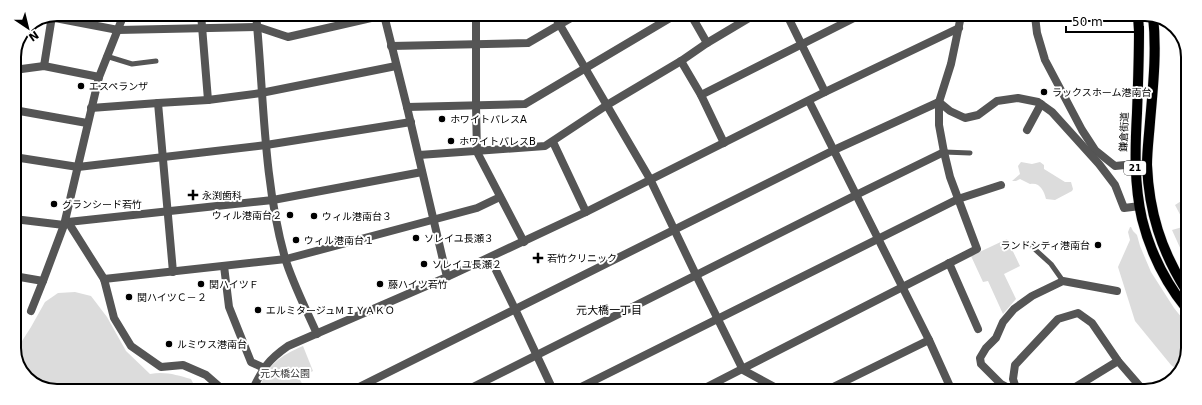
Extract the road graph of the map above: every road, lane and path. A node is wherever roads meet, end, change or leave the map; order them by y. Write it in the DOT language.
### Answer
graph roads {
  1 [pos="72,21"];
  2 [pos="121,21"];
  3 [pos="202,21"];
  4 [pos="257,21"];
  5 [pos="358,21"];
  6 [pos="385,21"];
  7 [pos="476,21"];
  8 [pos="558,21"];
  9 [pos="565,21"];
  10 [pos="665,21"];
  11 [pos="694,21"];
  12 [pos="744,21"];
  13 [pos="790,21"];
  14 [pos="848,21"];
  15 [pos="960,21"];
  16 [pos="1036,21"];
  17 [pos="1138,21"];
  18 [pos="50,22"];
  19 [pos="1153,22"];
  20 [pos="560,24"];
  21 [pos="258,27"];
  22 [pos="959,28"];
  23 [pos="203,29"];
  24 [pos="118,30"];
  25 [pos="476,43"];
  26 [pos="707,43"];
  27 [pos="802,45"];
  28 [pos="391,46"];
  29 [pos="106,56"];
  30 [pos="156,61"];
  31 [pos="681,61"];
  32 [pos="44,66"];
  33 [pos="396,66"];
  34 [pos="585,68"];
  35 [pos="21,69"];
  36 [pos="99,77"];
  37 [pos="825,92"];
  38 [pos="261,93"];
  39 [pos="701,95"];
  40 [pos="208,100"];
  41 [pos="809,101"];
  42 [pos="939,102"];
  43 [pos="158,103"];
  44 [pos="1041,104"];
  45 [pos="607,105"];
  46 [pos="476,106"];
  47 [pos="407,107"];
  48 [pos="91,108"];
  49 [pos="21,111"];
  50 [pos="411,122"];
  51 [pos="87,123"];
  52 [pos="1027,130"];
  53 [pos="552,142"];
  54 [pos="724,143"];
  55 [pos="266,145"];
  56 [pos="834,150"];
  57 [pos="477,152"];
  58 [pos="944,152"];
  59 [pos="970,153"];
  60 [pos="419,155"];
  61 [pos="162,157"];
  62 [pos="21,158"];
  63 [pos="1104,158"];
  64 [pos="1135,164"];
  65 [pos="1100,166"];
  66 [pos="78,167"];
  67 [pos="422,172"];
  68 [pos="650,179"];
  69 [pos="1001,185"];
  70 [pos="856,195"];
  71 [pos="500,197"];
  72 [pos="958,199"];
  73 [pos="273,200"];
  74 [pos="1140,206"];
  75 [pos="167,210"];
  76 [pos="586,212"];
  77 [pos="433,219"];
  78 [pos="21,220"];
  79 [pos="66,223"];
  80 [pos="674,230"];
  81 [pos="878,239"];
  82 [pos="524,242"];
  83 [pos="1029,244"];
  84 [pos="490,258"];
  85 [pos="286,259"];
  86 [pos="949,263"];
  87 [pos="224,266"];
  88 [pos="173,272"];
  89 [pos="696,275"];
  90 [pos="21,277"];
  91 [pos="447,277"];
  92 [pos="104,279"];
  93 [pos="43,281"];
  94 [pos="1062,281"];
  95 [pos="1181,282"];
  96 [pos="903,287"];
  97 [pos="1116,291"];
  98 [pos="1181,301"];
  99 [pos="515,308"];
  100 [pos="31,311"];
  101 [pos="717,319"];
  102 [pos="978,329"];
  103 [pos="317,334"];
  104 [pos="929,340"];
  105 [pos="536,355"];
  106 [pos="1118,361"];
  107 [pos="264,368"];
  108 [pos="743,370"];
  109 [pos="216,384"];
  110 [pos="256,384"];
  111 [pos="364,384"];
  112 [pos="479,384"];
  113 [pos="550,384"];
  114 [pos="587,384"];
  115 [pos="714,384"];
  116 [pos="769,384"];
  117 [pos="840,384"];
  118 [pos="949,384"];
  119 [pos="1001,384"];
  120 [pos="1015,384"];
  121 [pos="1080,384"];
  122 [pos="1138,384"];
  1 -- 24 [label="street"];
  2 -- 24 [label="street"];
  3 -- 23 [label="street"];
  4 -- 21 [label="street"];
  5 -- 21 [label="street"];
  6 -- 28 [label="street"];
  7 -- 25 [label="street"];
  8 -- 20 [label="street"];
  9 -- 20 [label="street"];
  10 -- 34 [label="street"];
  11 -- 26 [label="street"];
  12 -- 26 [label="street"];
  13 -- 27 [label="street"];
  14 -- 27 [label="street"];
  15 -- 22 [label="street"];
  16 -- 63 [label="street"];
  17 -- 64 [label="main road, 鎌倉街道 / 21"];
  18 -- 32 [label="street"];
  19 -- 95 [label="main road, 21"];
  20 -- 25 [label="street"];
  20 -- 34 [label="street"];
  21 -- 23 [label="street"];
  21 -- 38 [label="street"];
  22 -- 37 [label="street"];
  22 -- 42 [label="street"];
  23 -- 24 [label="street"];
  23 -- 40 [label="street"];
  24 -- 29 [label="street"];
  25 -- 28 [label="street"];
  25 -- 46 [label="street"];
  26 -- 31 [label="street"];
  27 -- 37 [label="street"];
  27 -- 39 [label="street"];
  28 -- 33 [label="street"];
  29 -- 30 [label="lane"];
  29 -- 36 [label="street"];
  31 -- 39 [label="street"];
  31 -- 45 [label="street"];
  32 -- 35 [label="street"];
  32 -- 36 [label="street"];
  33 -- 38 [label="street"];
  33 -- 47 [label="street"];
  34 -- 45 [label="street"];
  34 -- 46 [label="street"];
  36 -- 48 [label="street"];
  37 -- 41 [label="street"];
  38 -- 40 [label="street"];
  38 -- 55 [label="street"];
  39 -- 54 [label="street"];
  40 -- 43 [label="street"];
  41 -- 54 [label="street"];
  41 -- 56 [label="street"];
  42 -- 44 [label="street"];
  42 -- 56 [label="street"];
  42 -- 58 [label="street"];
  43 -- 48 [label="street"];
  43 -- 61 [label="street"];
  44 -- 52 [label="street"];
  44 -- 65 [label="street"];
  45 -- 53 [label="street"];
  45 -- 68 [label="street"];
  46 -- 47 [label="street"];
  46 -- 57 [label="street"];
  47 -- 50 [label="street"];
  48 -- 51 [label="street"];
  49 -- 51 [label="street"];
  50 -- 55 [label="street"];
  50 -- 60 [label="street"];
  51 -- 66 [label="street"];
  53 -- 57 [label="street"];
  53 -- 76 [label="street"];
  54 -- 68 [label="street"];
  55 -- 61 [label="street"];
  55 -- 73 [label="street"];
  56 -- 70 [label="street"];
  56 -- 80 [label="street"];
  57 -- 60 [label="street"];
  57 -- 71 [label="street"];
  58 -- 59 [label="lane"];
  58 -- 70 [label="street"];
  58 -- 72 [label="street"];
  60 -- 67 [label="street"];
  61 -- 66 [label="street"];
  61 -- 75 [label="street"];
  62 -- 66 [label="street"];
  63 -- 64 [label="street"];
  63 -- 65 [label="street"];
  64 -- 74 [label="main road, 鎌倉街道 / 21"];
  65 -- 74 [label="street"];
  66 -- 79 [label="street"];
  67 -- 73 [label="street"];
  67 -- 77 [label="street"];
  68 -- 76 [label="street"];
  68 -- 80 [label="street"];
  69 -- 72 [label="street"];
  70 -- 81 [label="street"];
  70 -- 89 [label="street"];
  71 -- 77 [label="street"];
  71 -- 82 [label="street"];
  72 -- 81 [label="street"];
  72 -- 86 [label="street"];
  73 -- 75 [label="street"];
  73 -- 85 [label="street"];
  74 -- 98 [label="main road, 鎌倉街道 / 21"];
  75 -- 79 [label="street"];
  75 -- 88 [label="street"];
  76 -- 82 [label="street"];
  77 -- 85 [label="street"];
  77 -- 91 [label="street"];
  78 -- 79 [label="street"];
  79 -- 92 [label="street"];
  79 -- 93 [label="street"];
  80 -- 89 [label="street"];
  80 -- 99 [label="street"];
  81 -- 96 [label="street"];
  81 -- 101 [label="street"];
  82 -- 84 [label="street"];
  83 -- 94 [label="lane"];
  84 -- 91 [label="street"];
  84 -- 99 [label="street"];
  85 -- 87 [label="street"];
  85 -- 103 [label="street"];
  86 -- 96 [label="street"];
  86 -- 102 [label="street"];
  87 -- 88 [label="street"];
  87 -- 107 [label="street"];
  88 -- 92 [label="street"];
  89 -- 101 [label="street"];
  89 -- 105 [label="street"];
  90 -- 93 [label="street"];
  91 -- 103 [label="street"];
  92 -- 109 [label="street"];
  93 -- 100 [label="street"];
  94 -- 97 [label="street"];
  94 -- 119 [label="street"];
  96 -- 104 [label="street"];
  96 -- 108 [label="street"];
  99 -- 105 [label="street"];
  99 -- 111 [label="street"];
  101 -- 108 [label="street"];
  101 -- 114 [label="street"];
  103 -- 107 [label="street"];
  104 -- 117 [label="street"];
  104 -- 118 [label="street"];
  105 -- 112 [label="street"];
  105 -- 113 [label="street"];
  106 -- 120 [label="street"];
  106 -- 121 [label="street"];
  106 -- 122 [label="street"];
  107 -- 110 [label="street"];
  108 -- 115 [label="street"];
  108 -- 116 [label="street"];
}
